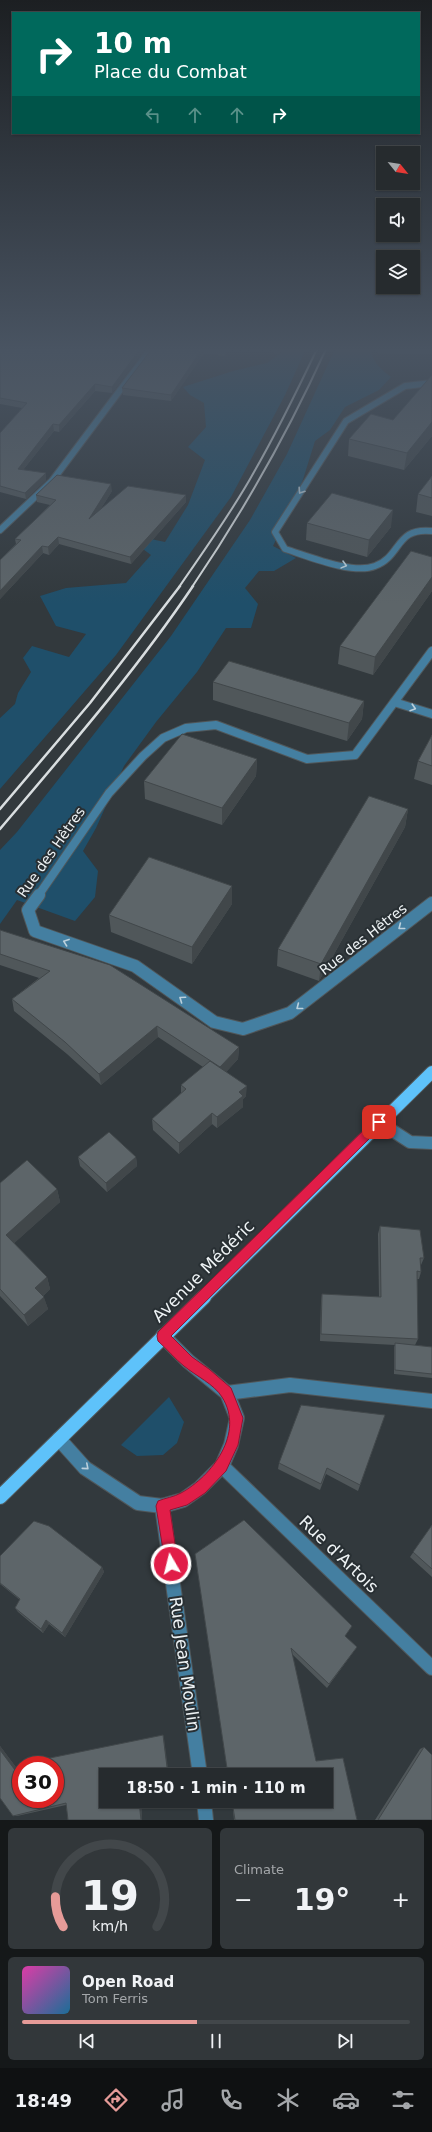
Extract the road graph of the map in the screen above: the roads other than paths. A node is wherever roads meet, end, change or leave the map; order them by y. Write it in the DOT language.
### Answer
graph roads {
  1 [pos="87,434"];
  2 [pos="338,434"];
  3 [pos="0,530"];
  4 [pos="432,531"];
  5 [pos="432,651"];
  6 [pos="394,702"];
  7 [pos="432,714"];
  8 [pos="432,903"];
  9 [pos="432,1072"];
  10 [pos="379,1122"];
  11 [pos="432,1143"];
  12 [pos="163,1336"];
  13 [pos="227,1393"];
  14 [pos="432,1401"];
  15 [pos="59,1439"];
  16 [pos="222,1466"];
  17 [pos="0,1497"];
  18 [pos="162,1506"];
  19 [pos="432,1668"];
  20 [pos="199,1768"];
  21 [pos="205,1808"];
  22 [pos="206,1820"];
  1 -- 3 [label="street"];
  2 -- 4 [label="street, one-way"];
  5 -- 6 [label="street, Rue des Hêtres"];
  6 -- 7 [label="street, one-way"];
  8 -- 6 [label="street, Rue des Hêtres, one-way"];
  9 -- 10 [label="main road, Avenue Médéric"];
  10 -- 11 [label="street"];
  10 -- 12 [label="main road, Avenue Médéric"];
  12 -- 13 [label="street"];
  12 -- 15 [label="main road, Avenue Médéric"];
  13 -- 14 [label="street"];
  13 -- 16 [label="street"];
  15 -- 17 [label="main road, Avenue Médéric"];
  15 -- 18 [label="street, one-way"];
  16 -- 18 [label="street"];
  16 -- 19 [label="street, Rue d'Artois"];
  18 -- 20 [label="street, Rue Jean Moulin"];
  21 -- 22 [label="street"];
}
